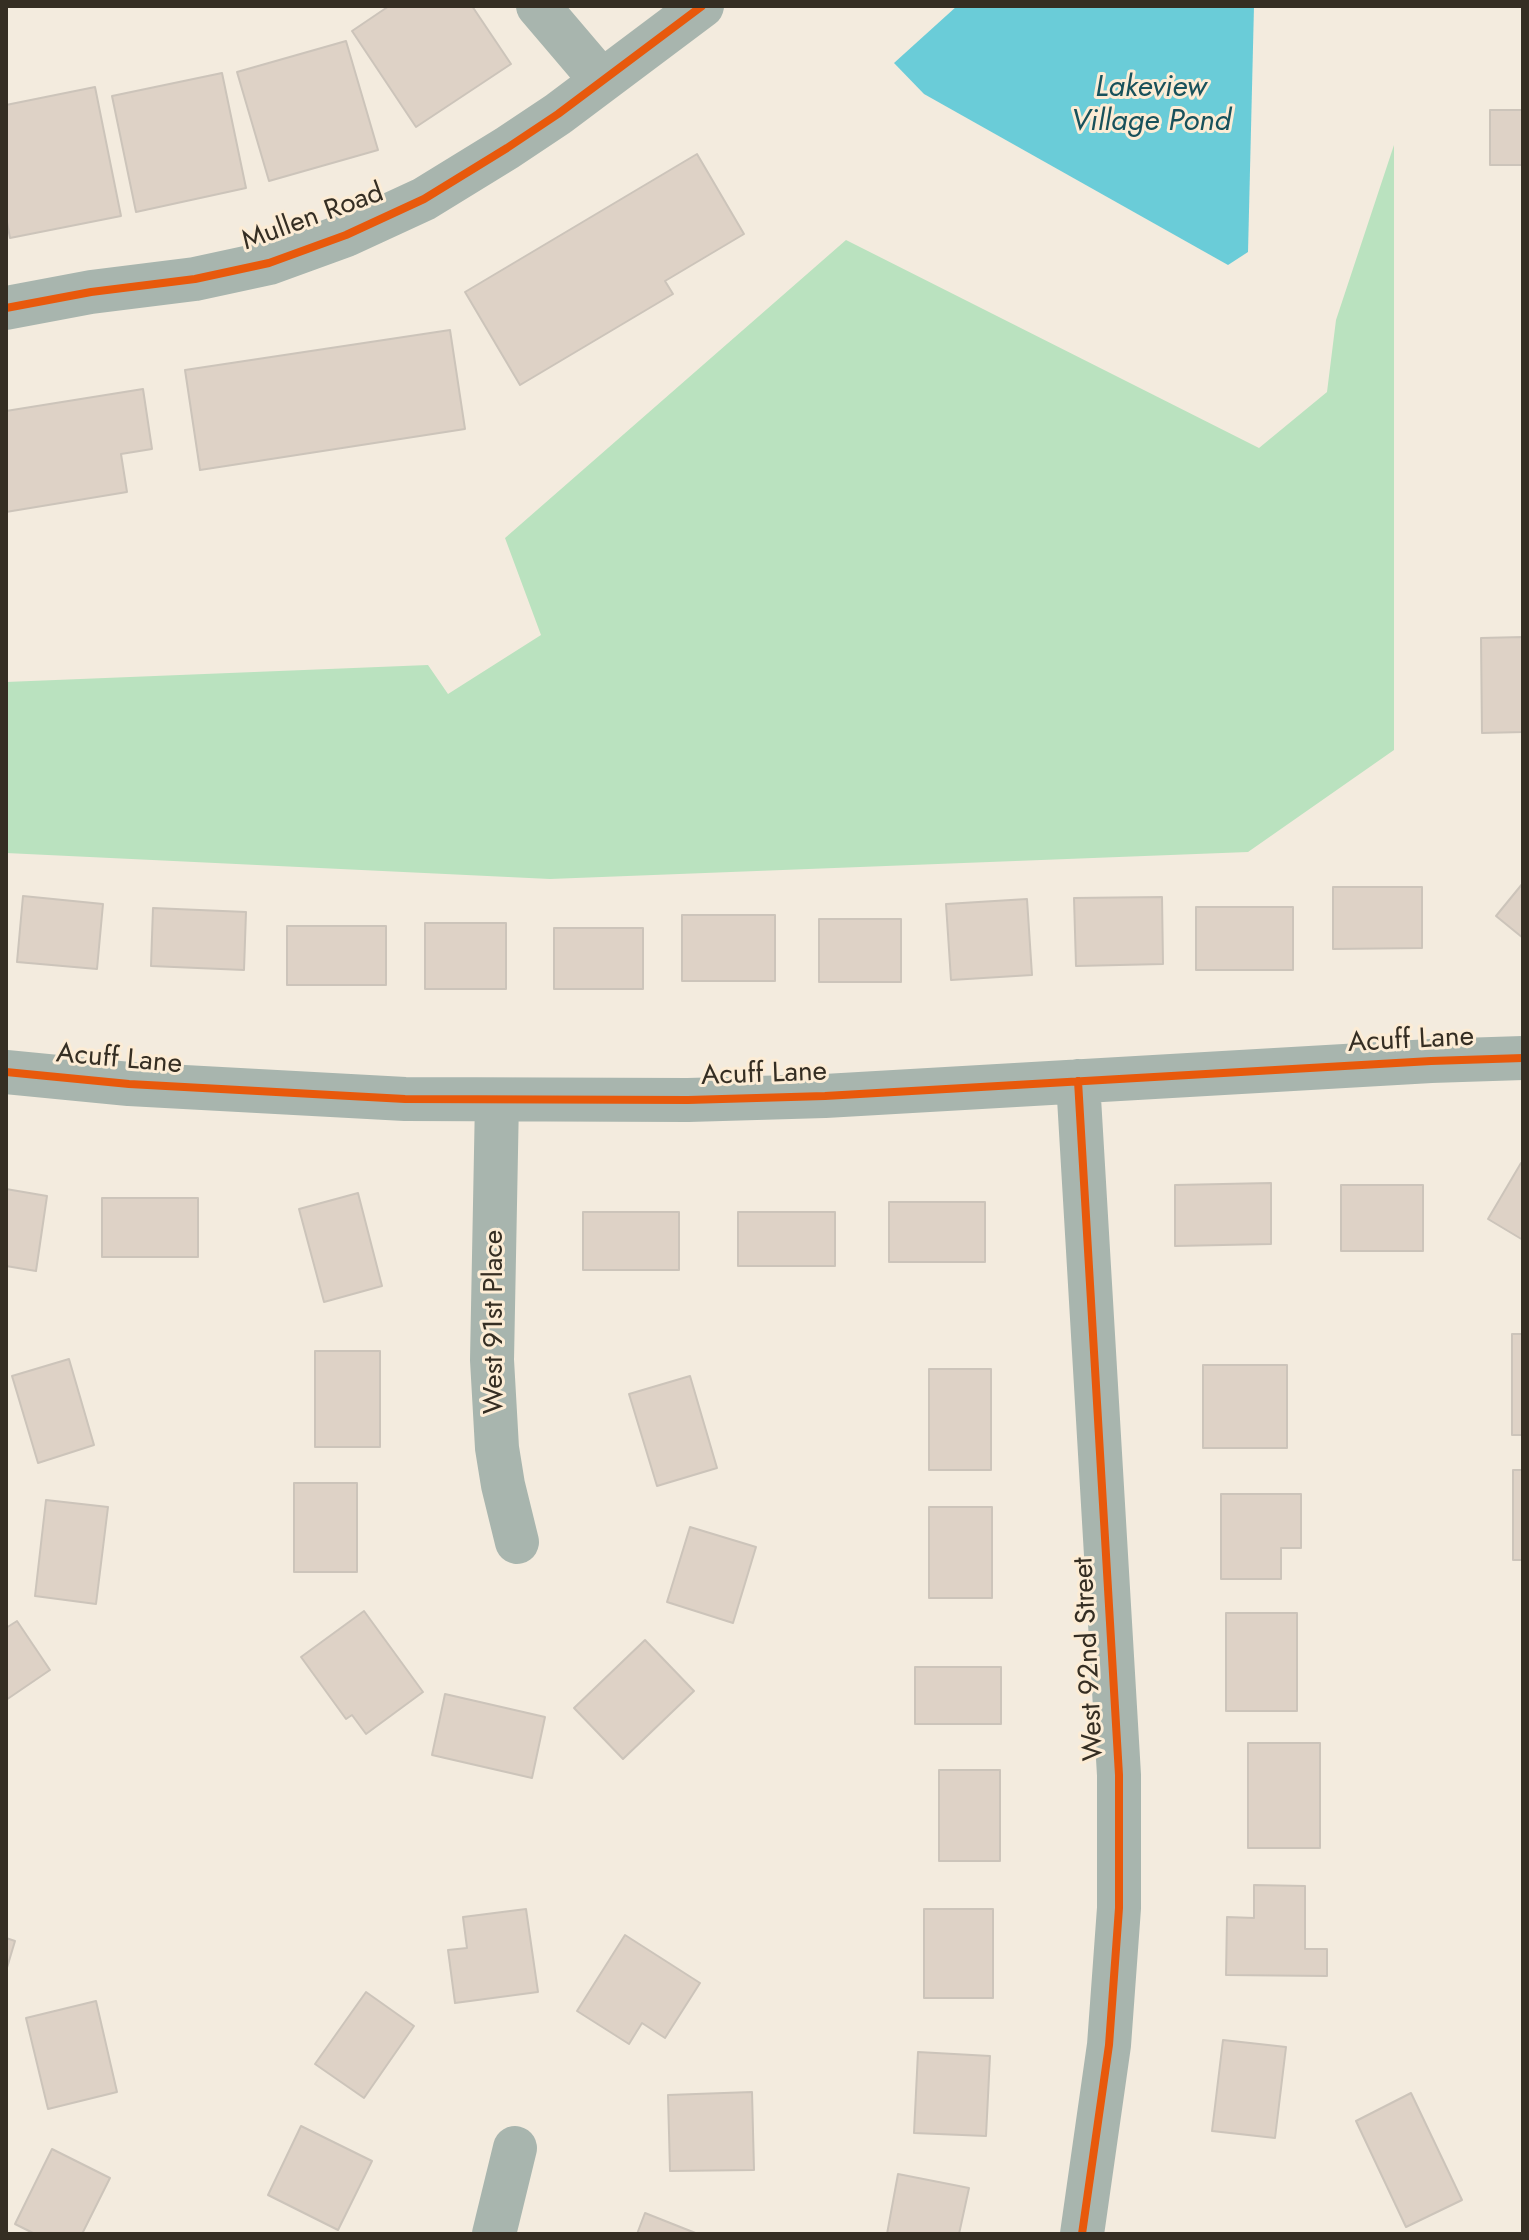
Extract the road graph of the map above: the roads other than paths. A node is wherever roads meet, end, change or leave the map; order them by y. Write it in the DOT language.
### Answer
graph roads {
  1 [pos="538,6"];
  2 [pos="702,6"];
  3 [pos="601,80"];
  4 [pos="6,308"];
  5 [pos="1523,1058"];
  6 [pos="6,1072"];
  7 [pos="1078,1081"];
  8 [pos="497,1100"];
  9 [pos="517,1542"];
  10 [pos="515,2148"];
  11 [pos="494,2234"];
  12 [pos="1082,2234"];
  1 -- 3 [label="street"];
  2 -- 3 [label="street"];
  3 -- 4 [label="street, Mullen Road"];
  5 -- 7 [label="street, Acuff Lane"];
  6 -- 8 [label="street, Acuff Lane"];
  7 -- 8 [label="street, Acuff Lane"];
  7 -- 12 [label="street, West 92nd Street"];
  8 -- 9 [label="street, West 91st Place"];
  10 -- 11 [label="street"];
}
